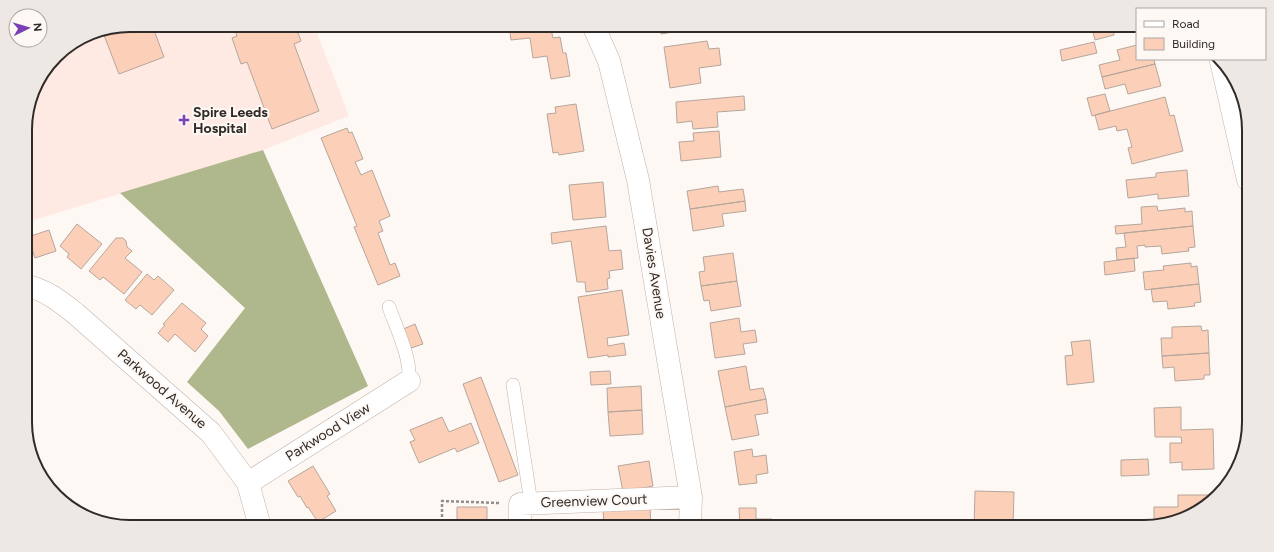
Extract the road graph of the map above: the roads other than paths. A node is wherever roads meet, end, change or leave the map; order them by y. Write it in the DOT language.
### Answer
graph roads {
  1 [pos="596,32"];
  2 [pos="1224,73"];
  3 [pos="1242,154"];
  4 [pos="32,287"];
  5 [pos="389,307"];
  6 [pos="409,381"];
  7 [pos="513,385"];
  8 [pos="248,484"];
  9 [pos="691,497"];
  10 [pos="526,504"];
  11 [pos="258,520"];
  12 [pos="522,520"];
  13 [pos="690,520"];
  1 -- 9 [label="street, Davies Avenue"];
  2 -- 3 [label="street"];
  4 -- 8 [label="street, Parkwood Avenue"];
  5 -- 6 [label="lane"];
  6 -- 8 [label="street, Parkwood View"];
  7 -- 10 [label="lane"];
  8 -- 11 [label="street, Parkwood Avenue"];
  9 -- 10 [label="street, Greenview Court"];
  9 -- 13 [label="street, Davies Avenue"];
  10 -- 12 [label="street, Greenview Court"];
}
